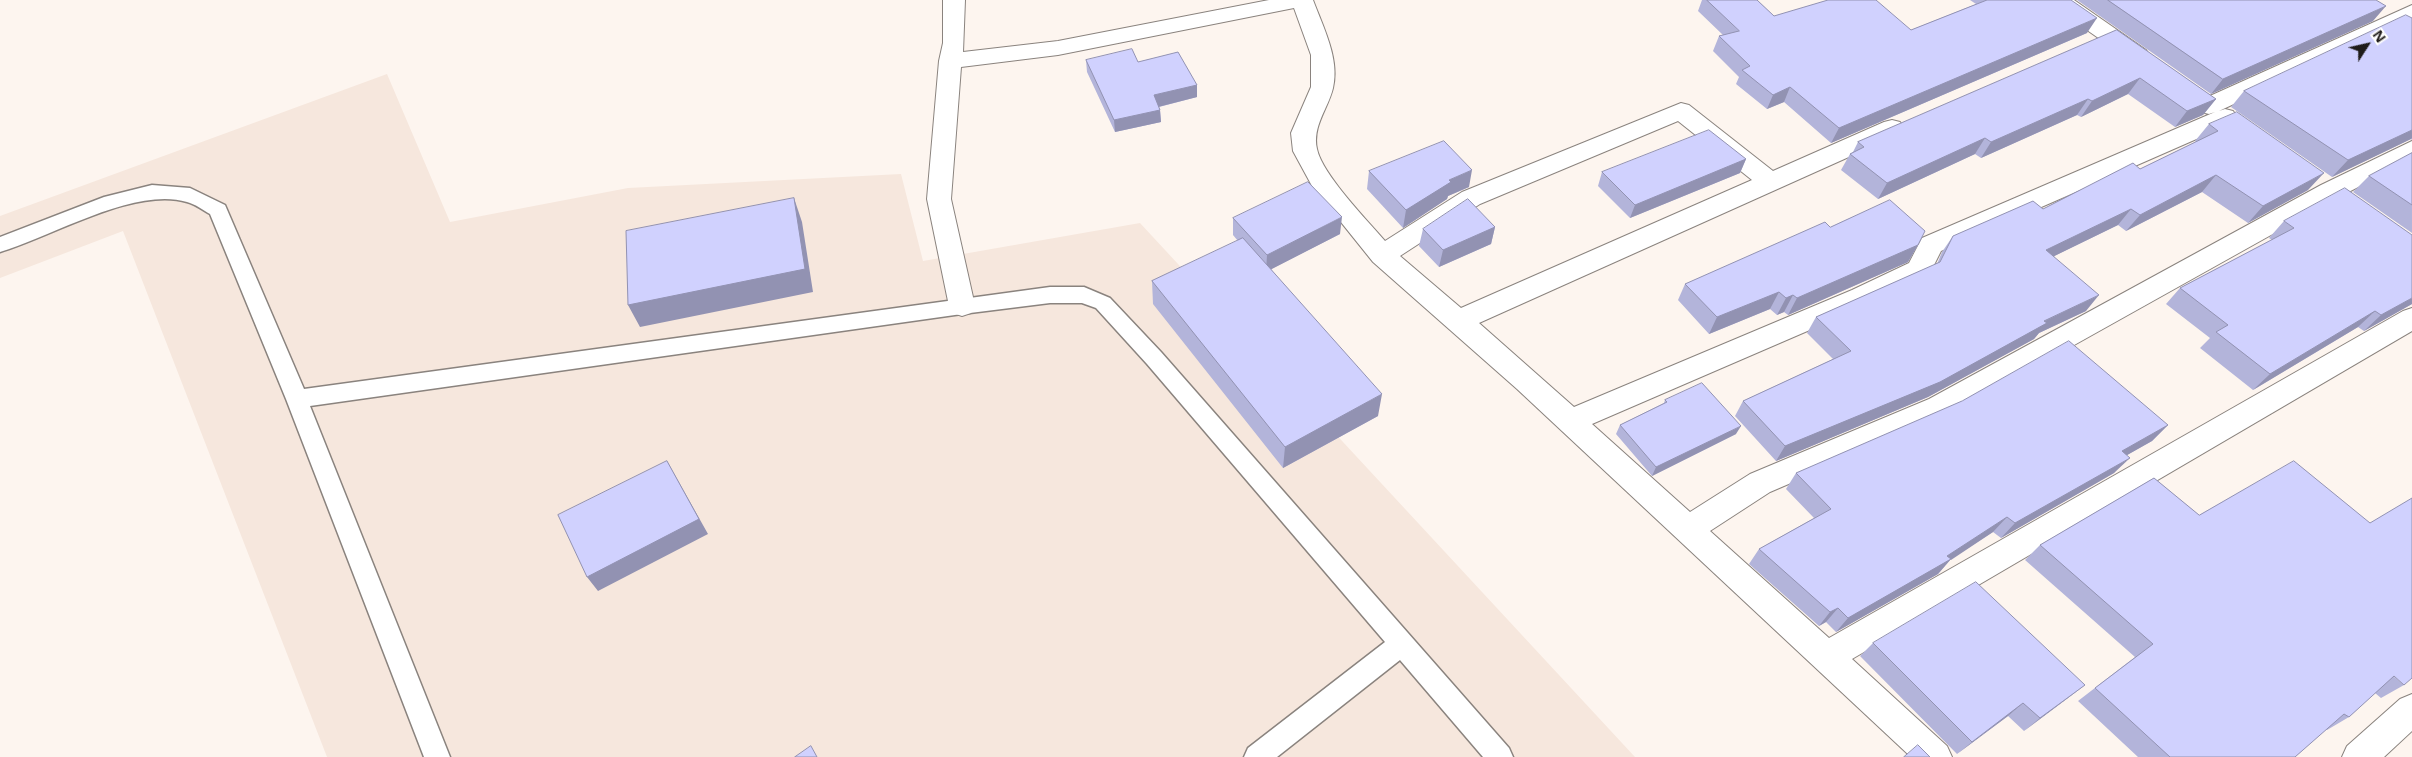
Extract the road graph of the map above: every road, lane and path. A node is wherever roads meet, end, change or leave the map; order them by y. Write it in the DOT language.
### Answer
graph roads {
  1 [pos="954,0"];
  2 [pos="1302,0"];
  3 [pos="2059,0"];
  4 [pos="2412,12"];
  5 [pos="2109,34"];
  6 [pos="2082,46"];
  7 [pos="950,61"];
  8 [pos="2155,67"];
  9 [pos="1910,121"];
  10 [pos="2412,149"];
  11 [pos="1770,182"];
  12 [pos="0,245"];
  13 [pos="1382,254"];
  14 [pos="962,306"];
  15 [pos="2412,318"];
  16 [pos="1458,321"];
  17 [pos="297,399"];
  18 [pos="1570,421"];
  19 [pos="1688,529"];
  20 [pos="1402,644"];
  21 [pos="1826,657"];
  22 [pos="2412,710"];
  23 [pos="437,757"];
  24 [pos="1257,757"];
  25 [pos="1500,757"];
  26 [pos="1935,757"];
  27 [pos="2359,757"];
  1 -- 7 [label="street"];
  2 -- 7 [label="street"];
  2 -- 13 [label="street"];
  3 -- 5 [label="street"];
  4 -- 18 [label="street"];
  5 -- 6 [label="street"];
  5 -- 8 [label="street"];
  7 -- 14 [label="street"];
  9 -- 11 [label="street"];
  10 -- 19 [label="street"];
  11 -- 13 [label="street"];
  11 -- 16 [label="street"];
  12 -- 17 [label="lane"];
  13 -- 16 [label="street"];
  14 -- 17 [label="lane"];
  14 -- 20 [label="lane"];
  15 -- 21 [label="street"];
  16 -- 18 [label="street"];
  17 -- 23 [label="lane"];
  18 -- 19 [label="street"];
  19 -- 21 [label="street"];
  20 -- 24 [label="lane"];
  20 -- 25 [label="lane"];
  21 -- 26 [label="street"];
  22 -- 27 [label="street"];
}
